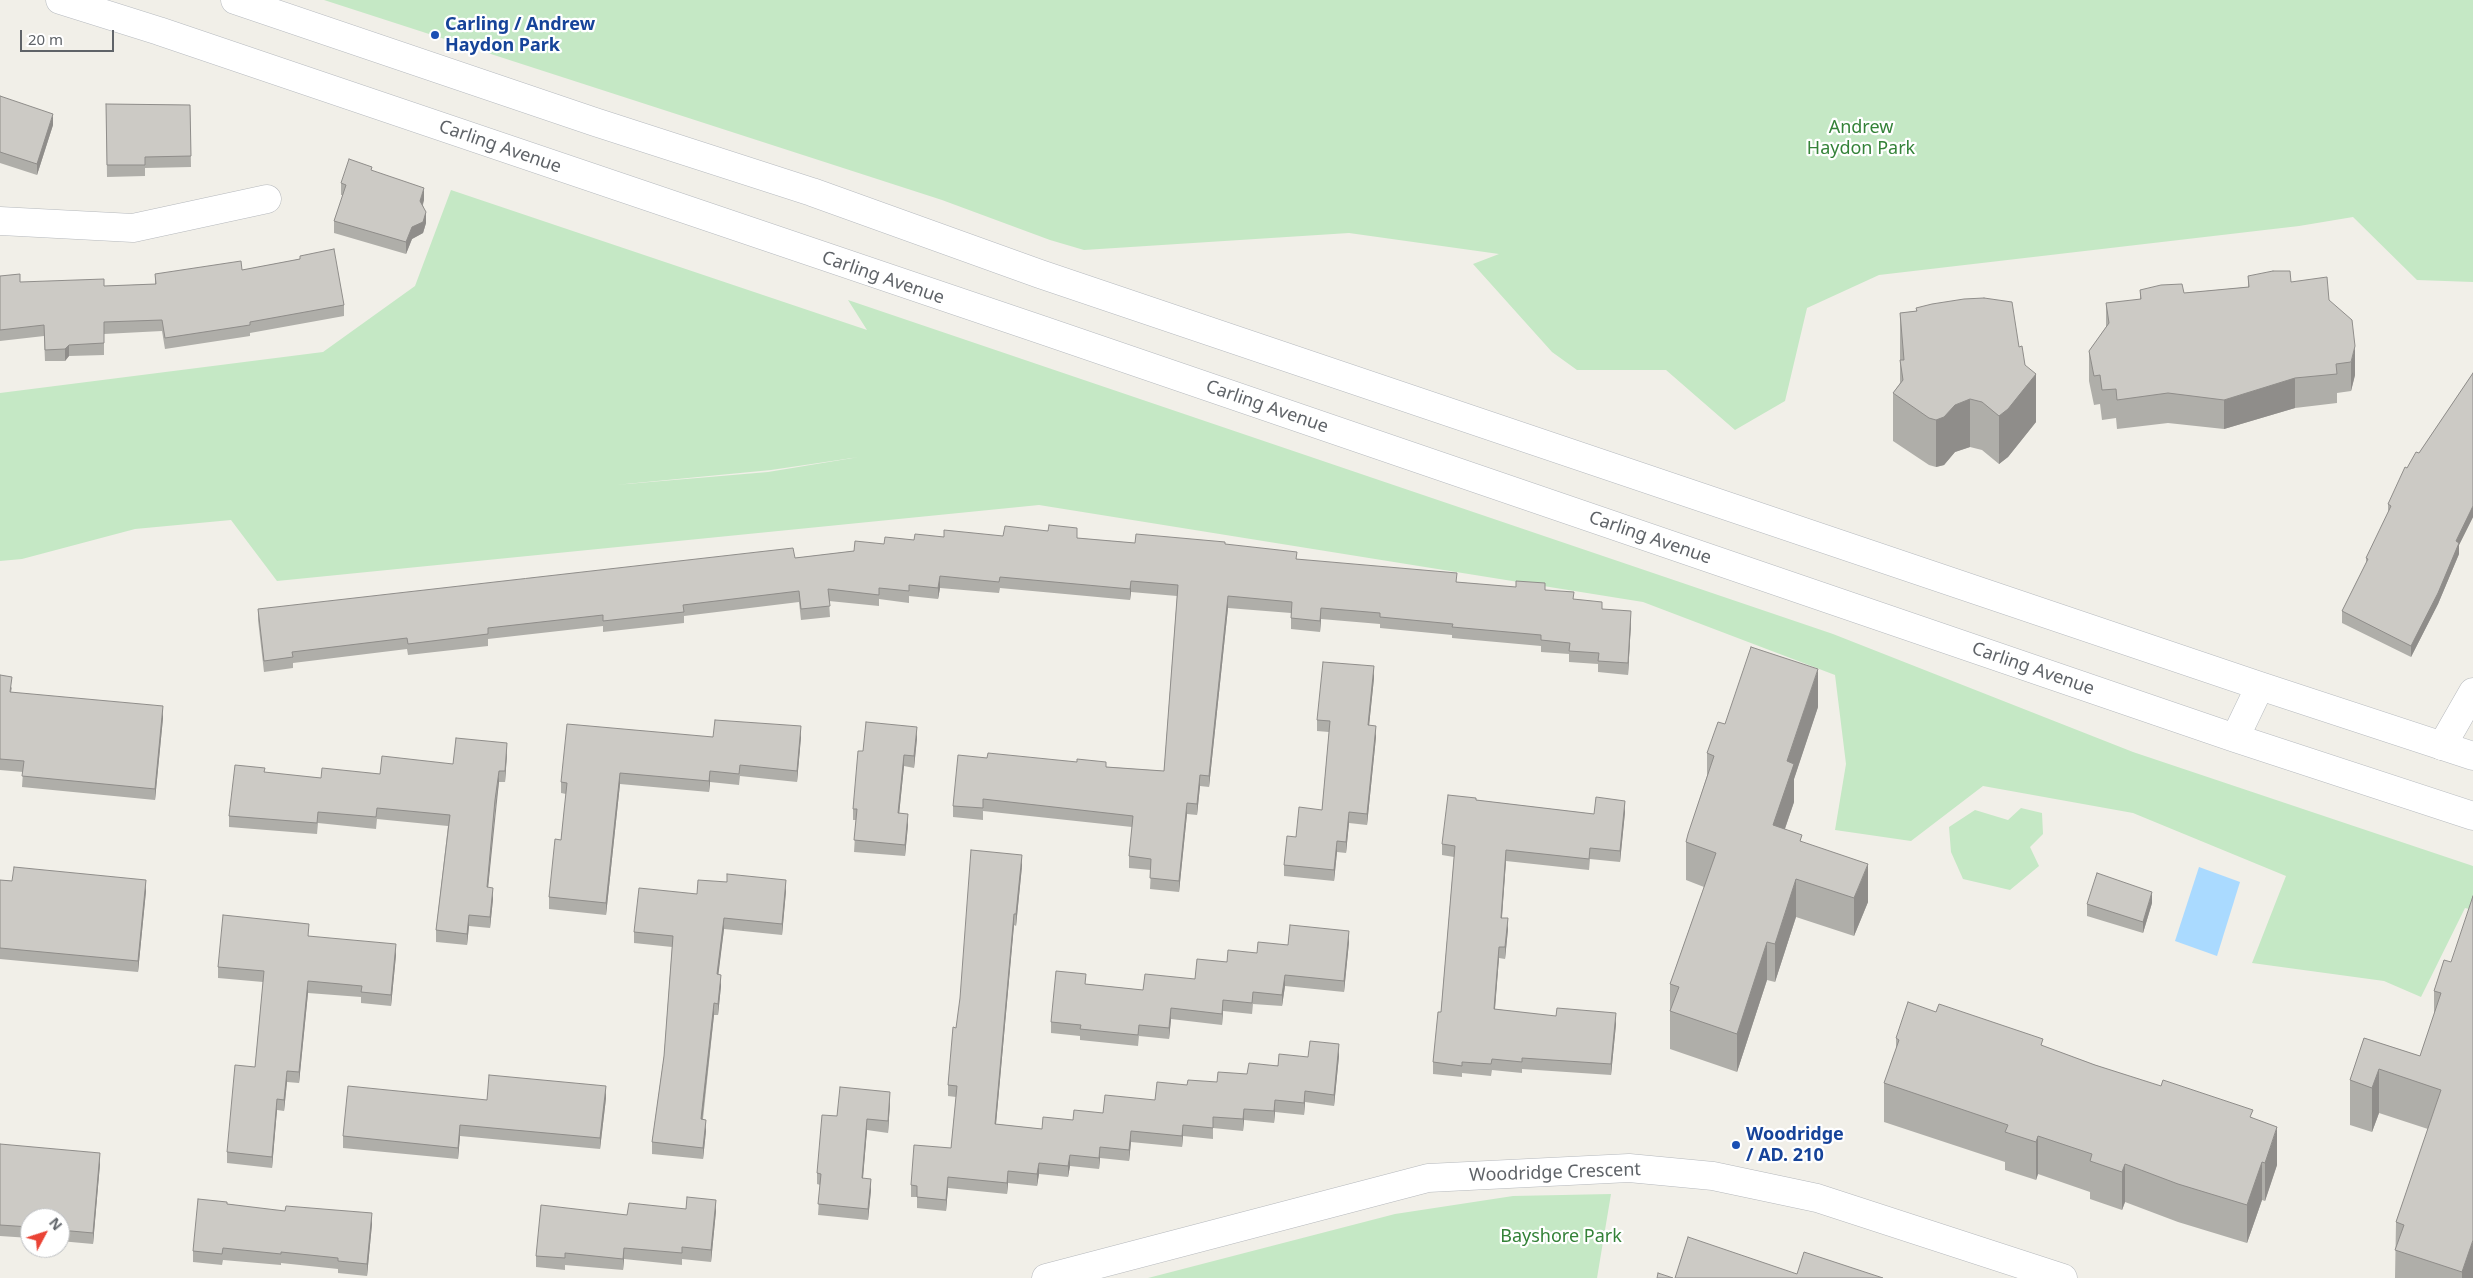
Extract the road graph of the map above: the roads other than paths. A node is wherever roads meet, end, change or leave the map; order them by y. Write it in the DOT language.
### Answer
graph roads {
  1 [pos="60,0"];
  2 [pos="235,0"];
  3 [pos="267,199"];
  4 [pos="0,220"];
  5 [pos="2260,686"];
  6 [pos="2473,692"];
  7 [pos="2235,738"];
  8 [pos="2442,746"];
  9 [pos="2473,756"];
  10 [pos="2473,816"];
  11 [pos="1046,1278"];
  12 [pos="2063,1278"];
  1 -- 7 [label="main road, Carling Avenue"];
  2 -- 5 [label="main road"];
  3 -- 4 [label="main road"];
  5 -- 7 [label="main road"];
  5 -- 8 [label="main road"];
  6 -- 8 [label="main road"];
  7 -- 10 [label="main road, Carling Avenue"];
  8 -- 9 [label="main road"];
  11 -- 12 [label="main road, Woodridge Crescent"];
}
